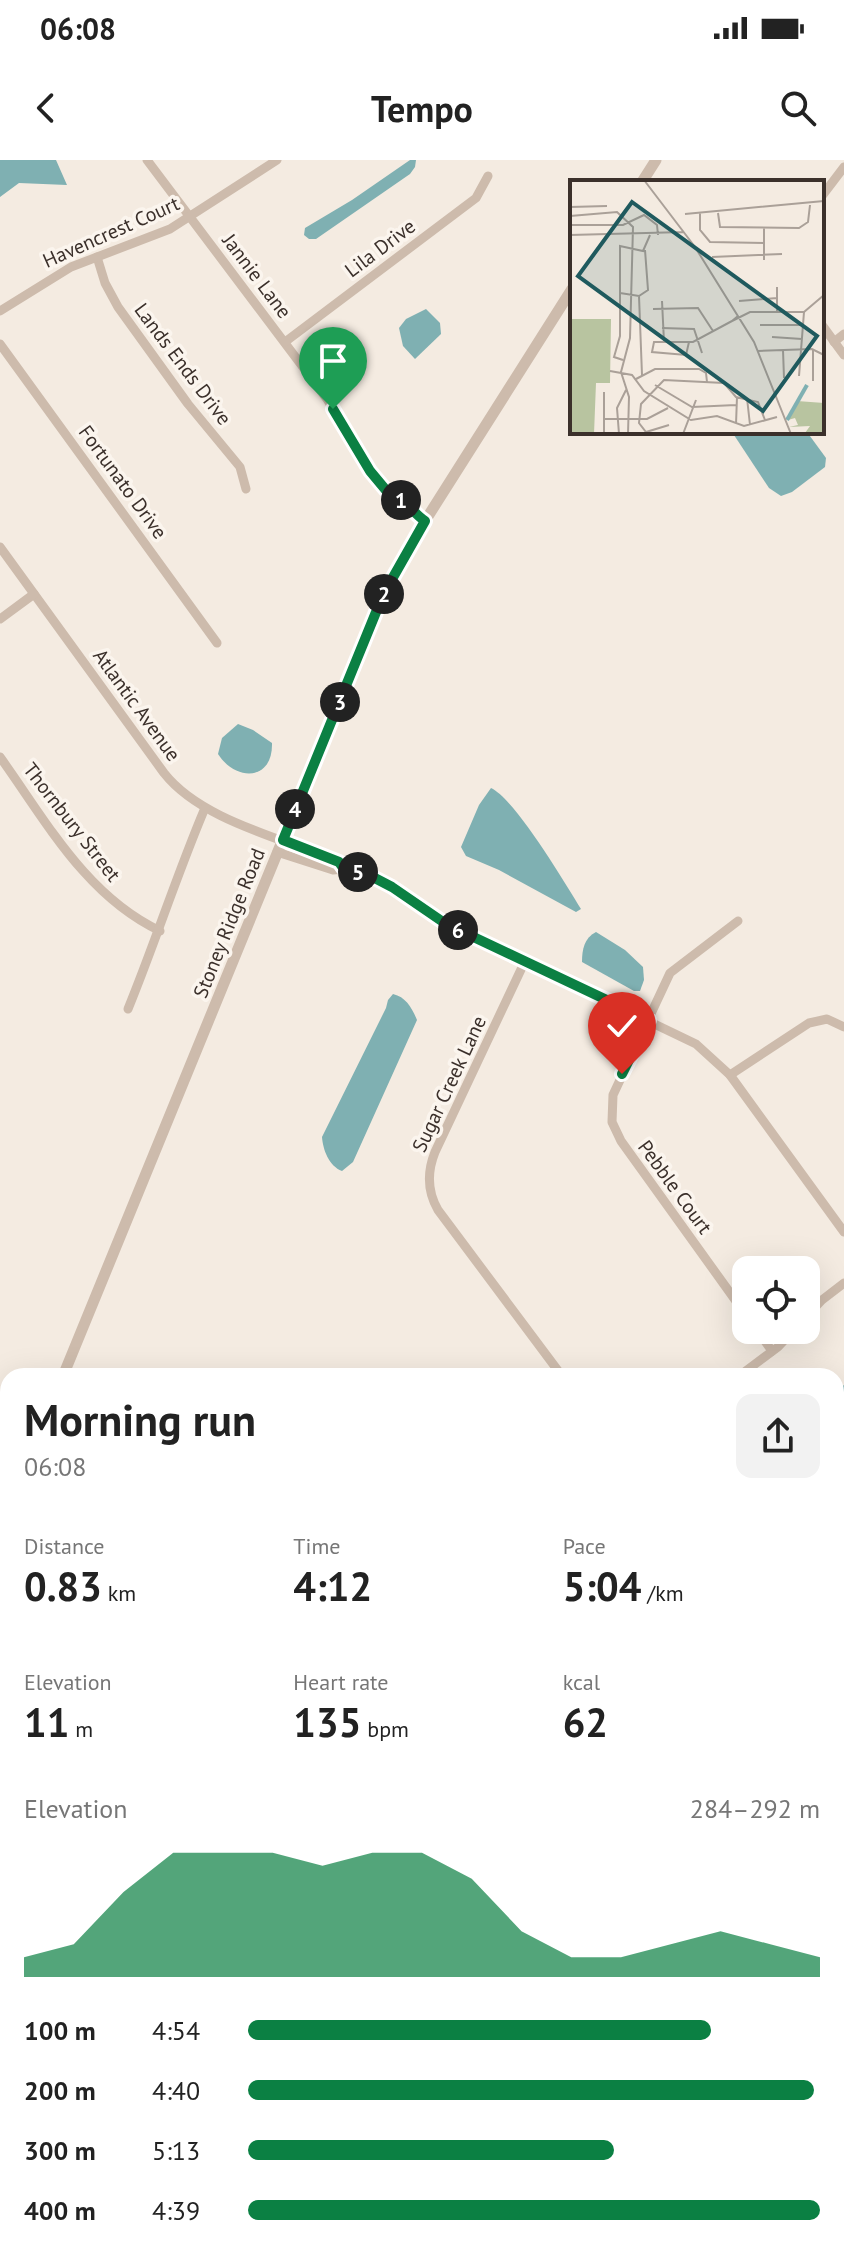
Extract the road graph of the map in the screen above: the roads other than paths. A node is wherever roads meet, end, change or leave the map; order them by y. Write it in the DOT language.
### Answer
graph roads {
  1 [pos="147,160"];
  2 [pos="277,160"];
  3 [pos="656,160"];
  4 [pos="844,167"];
  5 [pos="488,176"];
  6 [pos="643,180"];
  7 [pos="824,193"];
  8 [pos="190,218"];
  9 [pos="97,257"];
  10 [pos="570,292"];
  11 [pos="0,311"];
  12 [pos="824,328"];
  13 [pos="844,334"];
  14 [pos="285,342"];
  15 [pos="834,342"];
  16 [pos="0,344"];
  17 [pos="844,355"];
  18 [pos="246,489"];
  19 [pos="425,521"];
  20 [pos="0,547"];
  21 [pos="34,594"];
  22 [pos="0,619"];
  23 [pos="217,643"];
  24 [pos="0,757"];
  25 [pos="205,808"];
  26 [pos="283,840"];
  27 [pos="277,852"];
  28 [pos="344,869"];
  29 [pos="738,921"];
  30 [pos="160,931"];
  31 [pos="525,961"];
  32 [pos="128,1009"];
  33 [pos="649,1020"];
  34 [pos="844,1027"];
  35 [pos="730,1075"];
  36 [pos="844,1232"];
  37 [pos="844,1283"];
  38 [pos="732,1295"];
  39 [pos="820,1302"];
  40 [pos="767,1344"];
  41 [pos="779,1344"];
  42 [pos="772,1351"];
  43 [pos="66,1368"];
  44 [pos="556,1368"];
  45 [pos="750,1368"];
  1 -- 8 [label="street, Jannie Lane"];
  2 -- 8 [label="street, Havencrest Court"];
  3 -- 6 [label="street"];
  4 -- 7 [label="street"];
  5 -- 14 [label="street, Lila Drive"];
  8 -- 9 [label="street, Havencrest Court"];
  8 -- 14 [label="street, Jannie Lane"];
  9 -- 11 [label="street, Havencrest Court"];
  9 -- 18 [label="street, Lands Ends Drive"];
  10 -- 19 [label="street, Stoney Ridge Road"];
  12 -- 15 [label="street"];
  13 -- 15 [label="street"];
  14 -- 19 [label="street, Jannie Lane"];
  15 -- 17 [label="street"];
  16 -- 23 [label="street, Fortunato Drive"];
  19 -- 26 [label="street, Stoney Ridge Road"];
  20 -- 21 [label="street, Atlantic Avenue"];
  21 -- 22 [label="street"];
  21 -- 25 [label="street, Atlantic Avenue"];
  24 -- 30 [label="street, Thornbury Street"];
  25 -- 26 [label="street, Atlantic Avenue"];
  25 -- 30 [label="street"];
  26 -- 27 [label="street, Stoney Ridge Road"];
  26 -- 28 [label="street, Atlantic Avenue"];
  27 -- 28 [label="street"];
  27 -- 43 [label="street, Stoney Ridge Road"];
  28 -- 31 [label="street"];
  29 -- 33 [label="street, Pebble Court"];
  30 -- 32 [label="street"];
  31 -- 33 [label="street"];
  31 -- 44 [label="street, Sugar Creek Lane"];
  33 -- 35 [label="street"];
  33 -- 38 [label="street, Pebble Court"];
  34 -- 35 [label="street"];
  35 -- 36 [label="street"];
  37 -- 39 [label="street"];
  40 -- 42 [label="street"];
  41 -- 42 [label="street"];
  42 -- 45 [label="street"];
}
